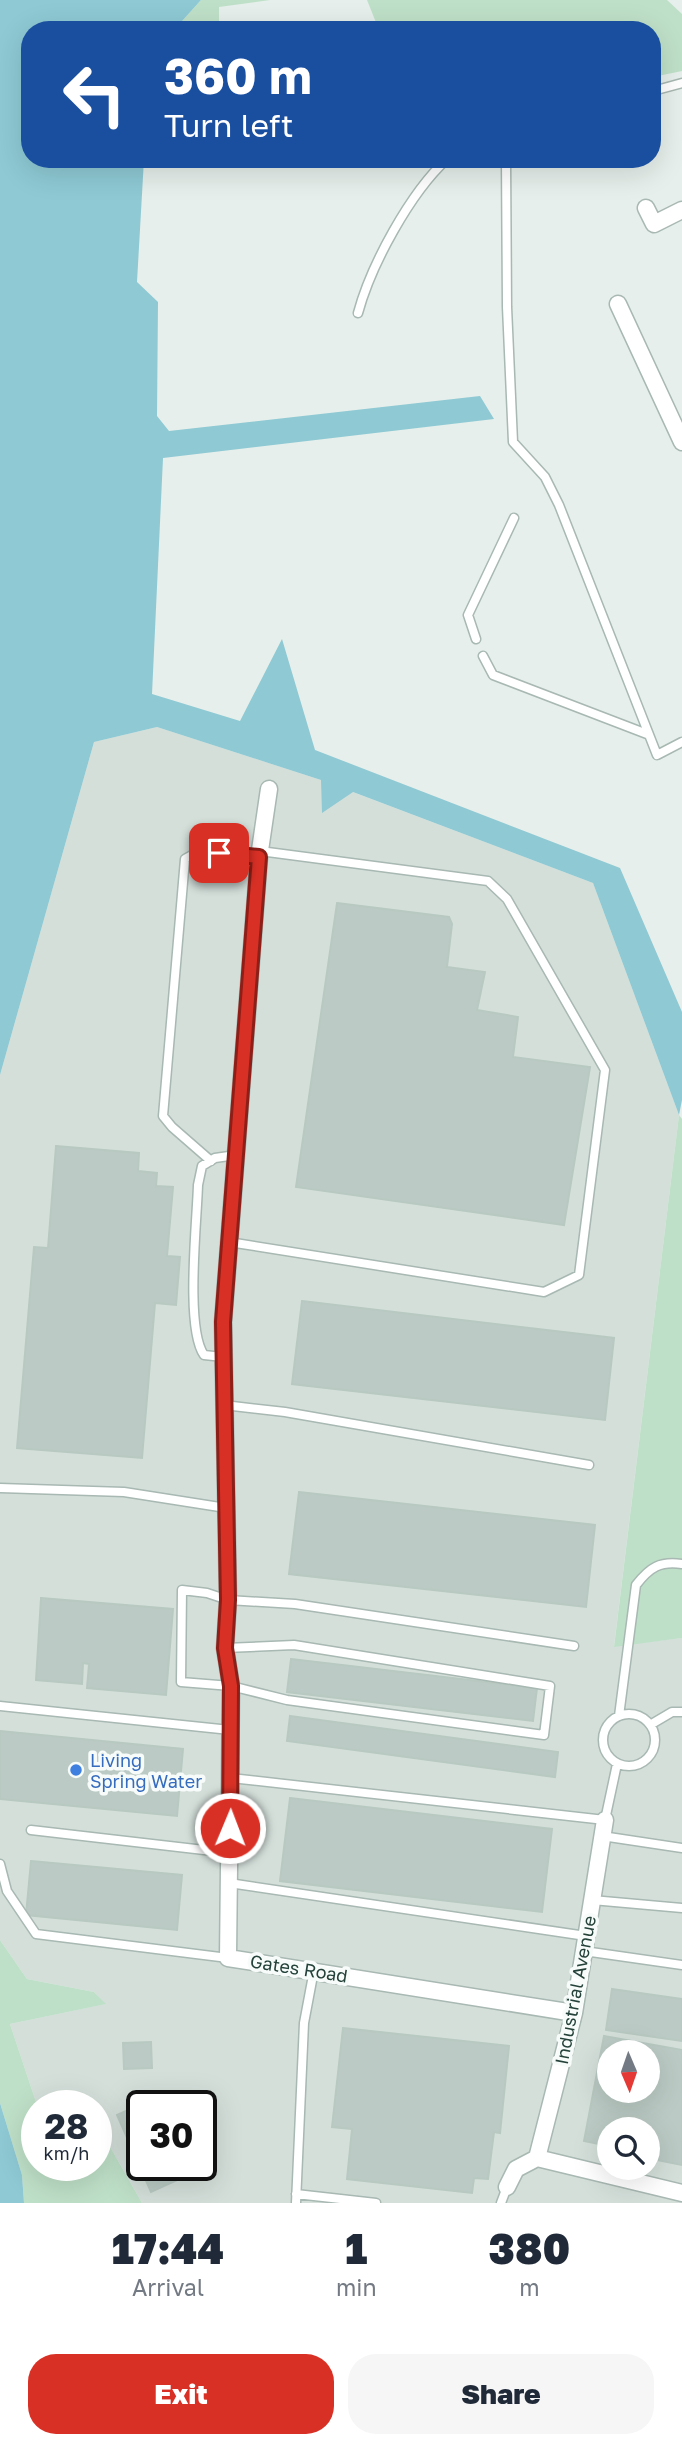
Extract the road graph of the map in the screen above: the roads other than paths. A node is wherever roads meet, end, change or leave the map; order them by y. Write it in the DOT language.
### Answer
graph roads {
  1 [pos="682,83"];
  2 [pos="661,89"];
  3 [pos="437,168"];
  4 [pos="506,168"];
  5 [pos="646,208"];
  6 [pos="682,210"];
  7 [pos="618,304"];
  8 [pos="358,313"];
  9 [pos="682,442"];
  10 [pos="514,518"];
  11 [pos="476,639"];
  12 [pos="483,656"];
  13 [pos="647,734"];
  14 [pos="682,742"];
  15 [pos="269,789"];
  16 [pos="260,854"];
  17 [pos="236,1156"];
  18 [pos="211,1160"];
  19 [pos="229,1242"];
  20 [pos="223,1357"];
  21 [pos="224,1405"];
  22 [pos="589,1465"];
  23 [pos="0,1488"];
  24 [pos="226,1508"];
  25 [pos="682,1564"];
  26 [pos="228,1600"];
  27 [pos="574,1646"];
  28 [pos="225,1648"];
  29 [pos="231,1686"];
  30 [pos="0,1706"];
  31 [pos="682,1712"];
  32 [pos="619,1716"];
  33 [pos="650,1725"];
  34 [pos="230,1730"];
  35 [pos="617,1764"];
  36 [pos="231,1778"];
  37 [pos="604,1828"];
  38 [pos="31,1830"];
  39 [pos="682,1848"];
  40 [pos="230,1853"];
  41 [pos="0,1864"];
  42 [pos="229,1883"];
  43 [pos="592,1900"];
  44 [pos="682,1908"];
  45 [pos="585,1944"];
  46 [pos="228,1958"];
  47 [pos="682,1965"];
  48 [pos="314,1970"];
  49 [pos="573,2013"];
  50 [pos="537,2158"];
  51 [pos="507,2187"];
  52 [pos="682,2193"];
  53 [pos="296,2199"];
  54 [pos="376,2203"];
  55 [pos="500,2203"];
  1 -- 2 [label="lane"];
  3 -- 8 [label="lane"];
  4 -- 13 [label="lane"];
  5 -- 6 [label="street"];
  7 -- 9 [label="street"];
  10 -- 11 [label="lane"];
  12 -- 13 [label="lane"];
  13 -- 14 [label="lane"];
  15 -- 16 [label="street, Gates Road"];
  16 -- 17 [label="street, Gates Road"];
  16 -- 18 [label="lane"];
  16 -- 19 [label="lane"];
  17 -- 18 [label="lane"];
  17 -- 19 [label="street, Gates Road"];
  18 -- 20 [label="lane"];
  19 -- 20 [label="street, Gates Road"];
  20 -- 21 [label="street, Gates Road"];
  21 -- 22 [label="lane"];
  21 -- 24 [label="street, Gates Road"];
  23 -- 24 [label="lane"];
  24 -- 26 [label="street, Gates Road"];
  25 -- 32 [label="lane"];
  26 -- 27 [label="lane"];
  26 -- 28 [label="street, Gates Road"];
  26 -- 29 [label="lane"];
  28 -- 29 [label="street, Gates Road"];
  28 -- 29 [label="lane"];
  29 -- 34 [label="street, Gates Road"];
  30 -- 34 [label="lane"];
  31 -- 33 [label="lane"];
  32 -- 33 [label="lane"];
  32 -- 35 [label="lane"];
  33 -- 35 [label="lane"];
  34 -- 36 [label="street, Gates Road"];
  35 -- 37 [label="lane"];
  36 -- 37 [label="lane"];
  36 -- 40 [label="street, Gates Road"];
  37 -- 39 [label="lane"];
  37 -- 43 [label="street, Industrial Avenue"];
  38 -- 40 [label="lane"];
  40 -- 42 [label="street, Gates Road"];
  41 -- 46 [label="lane"];
  42 -- 45 [label="lane"];
  42 -- 46 [label="street, Gates Road"];
  43 -- 44 [label="lane"];
  43 -- 45 [label="street, Industrial Avenue"];
  45 -- 47 [label="lane"];
  45 -- 49 [label="street, Industrial Avenue"];
  46 -- 48 [label="street, Gates Road"];
  48 -- 49 [label="street, Gates Road"];
  48 -- 53 [label="lane"];
  49 -- 50 [label="street, Industrial Avenue"];
  50 -- 51 [label="street"];
  50 -- 52 [label="street"];
  51 -- 55 [label="lane"];
  53 -- 54 [label="lane"];
}
